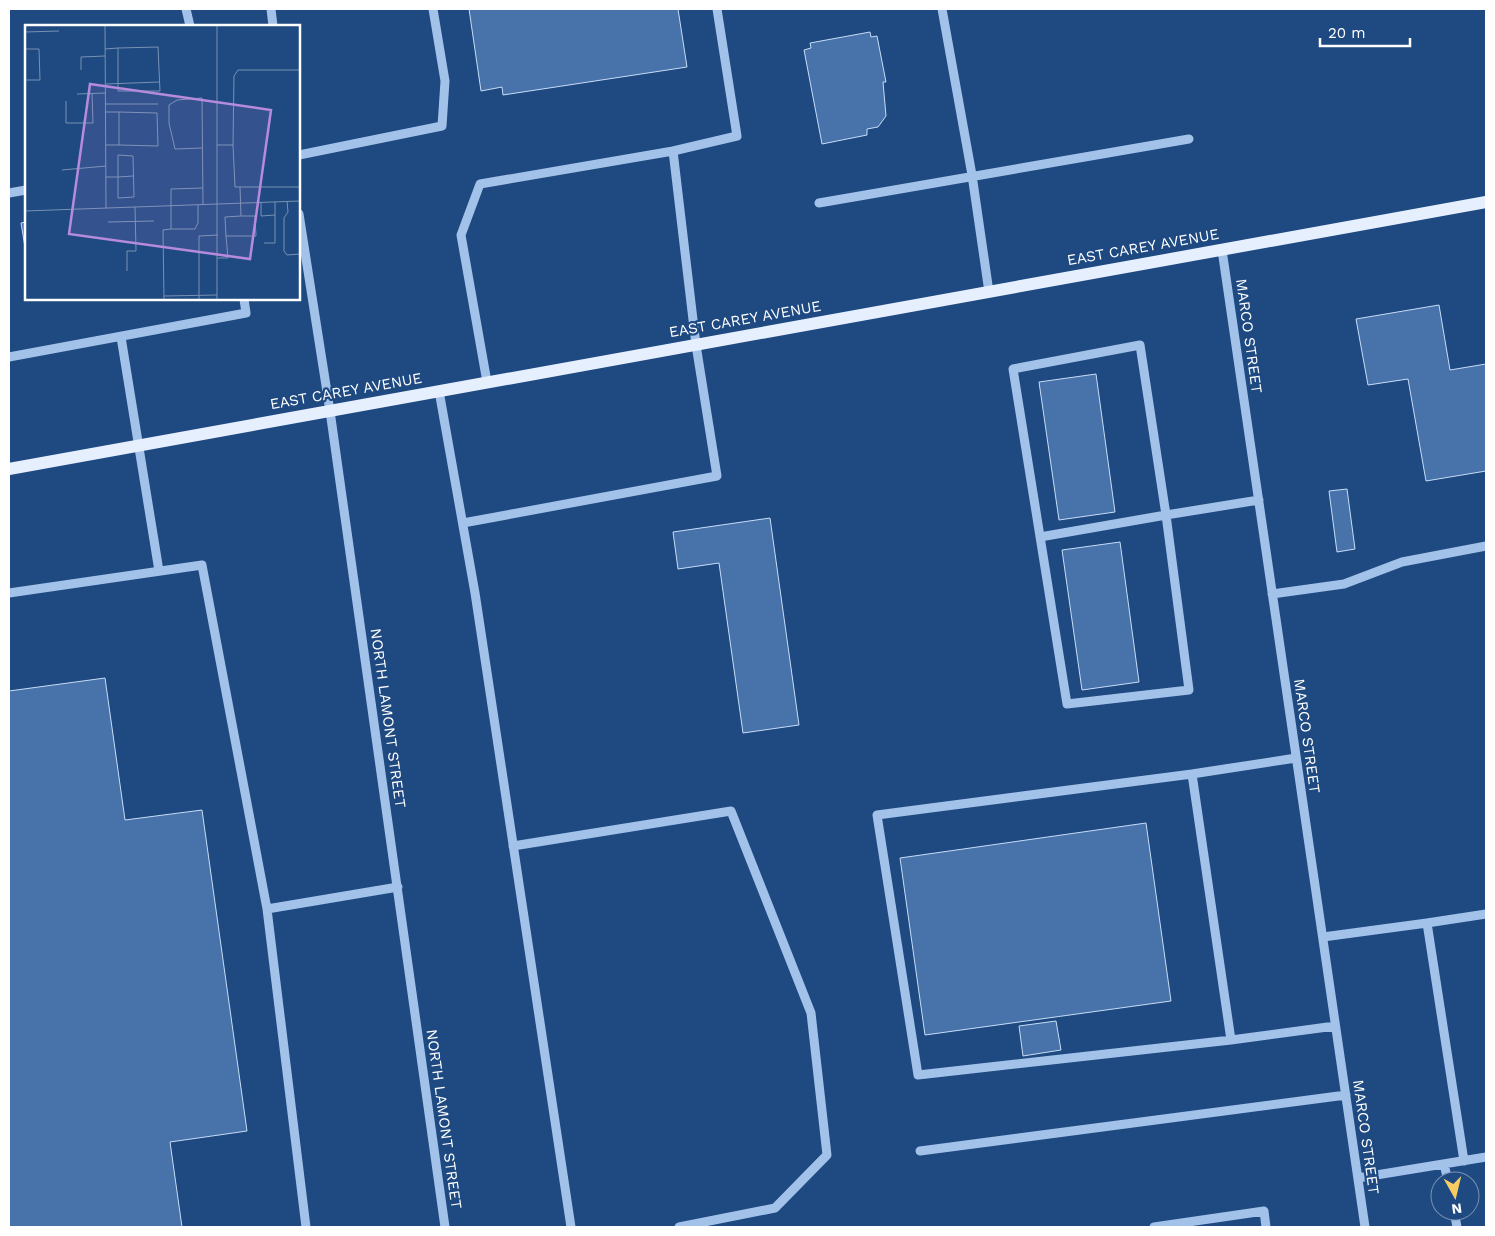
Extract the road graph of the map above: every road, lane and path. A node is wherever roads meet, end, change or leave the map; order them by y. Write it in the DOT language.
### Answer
graph roads {
  1 [pos="186,9"];
  2 [pos="271,9"];
  3 [pos="433,9"];
  4 [pos="717,9"];
  5 [pos="942,9"];
  6 [pos="190,25"];
  7 [pos="273,25"];
  8 [pos="1190,139"];
  9 [pos="673,151"];
  10 [pos="300,155"];
  11 [pos="972,175"];
  12 [pos="25,190"];
  13 [pos="9,193"];
  14 [pos="1486,202"];
  15 [pos="819,203"];
  16 [pos="300,220"];
  17 [pos="1222,250"];
  18 [pos="989,292"];
  19 [pos="244,300"];
  20 [pos="121,337"];
  21 [pos="696,345"];
  22 [pos="9,357"];
  23 [pos="486,382"];
  24 [pos="439,391"];
  25 [pos="330,411"];
  26 [pos="140,445"];
  27 [pos="9,469"];
  28 [pos="1259,500"];
  29 [pos="1166,515"];
  30 [pos="462,523"];
  31 [pos="1040,537"];
  32 [pos="1486,546"];
  33 [pos="159,572"];
  34 [pos="9,593"];
  35 [pos="1272,594"];
  36 [pos="1296,758"];
  37 [pos="1192,774"];
  38 [pos="513,846"];
  39 [pos="398,887"];
  40 [pos="268,909"];
  41 [pos="1486,914"];
  42 [pos="1427,923"];
  43 [pos="1323,937"];
  44 [pos="1335,1026"];
  45 [pos="1231,1040"];
  46 [pos="1346,1096"];
  47 [pos="920,1151"];
  48 [pos="1486,1157"];
  49 [pos="1464,1160"];
  50 [pos="1444,1164"];
  51 [pos="1446,1171"];
  52 [pos="1358,1178"];
  53 [pos="306,1227"];
  54 [pos="446,1227"];
  55 [pos="572,1227"];
  56 [pos="679,1227"];
  57 [pos="1154,1227"];
  58 [pos="1266,1227"];
  59 [pos="1365,1227"];
  1 -- 6 [label="street"];
  2 -- 7 [label="street"];
  3 -- 10 [label="street"];
  4 -- 9 [label="street"];
  5 -- 11 [label="street"];
  8 -- 11 [label="street"];
  9 -- 21 [label="street"];
  9 -- 23 [label="street"];
  11 -- 15 [label="street"];
  11 -- 18 [label="street"];
  12 -- 13 [label="street"];
  14 -- 17 [label="main road, EAST CAREY AVENUE"];
  16 -- 25 [label="street, NORTH LAMONT STREET"];
  17 -- 18 [label="main road, EAST CAREY AVENUE"];
  17 -- 28 [label="street, MARCO STREET"];
  18 -- 21 [label="main road, EAST CAREY AVENUE"];
  19 -- 20 [label="street"];
  20 -- 22 [label="street"];
  20 -- 26 [label="street"];
  21 -- 23 [label="main road, EAST CAREY AVENUE"];
  21 -- 30 [label="street"];
  23 -- 24 [label="main road, EAST CAREY AVENUE"];
  24 -- 25 [label="main road, EAST CAREY AVENUE"];
  24 -- 30 [label="street"];
  25 -- 26 [label="main road, EAST CAREY AVENUE"];
  25 -- 39 [label="street, NORTH LAMONT STREET"];
  26 -- 27 [label="main road, EAST CAREY AVENUE"];
  26 -- 33 [label="street"];
  28 -- 29 [label="street"];
  28 -- 35 [label="street, MARCO STREET"];
  29 -- 31 [label="street"];
  29 -- 31 [label="street"];
  29 -- 31 [label="street"];
  30 -- 38 [label="street"];
  32 -- 35 [label="street"];
  33 -- 34 [label="street"];
  33 -- 40 [label="street"];
  35 -- 36 [label="street, MARCO STREET"];
  36 -- 37 [label="street"];
  36 -- 43 [label="street, MARCO STREET"];
  37 -- 45 [label="street"];
  37 -- 45 [label="street"];
  38 -- 55 [label="street"];
  38 -- 56 [label="street"];
  39 -- 40 [label="street"];
  39 -- 54 [label="street, NORTH LAMONT STREET"];
  40 -- 53 [label="street"];
  41 -- 42 [label="street"];
  42 -- 43 [label="street"];
  42 -- 49 [label="street"];
  43 -- 44 [label="street, MARCO STREET"];
  44 -- 45 [label="street"];
  44 -- 46 [label="street, MARCO STREET"];
  46 -- 47 [label="street"];
  46 -- 52 [label="street, MARCO STREET"];
  48 -- 49 [label="street"];
  49 -- 50 [label="street"];
  50 -- 51 [label="street"];
  50 -- 52 [label="street"];
  52 -- 59 [label="street, MARCO STREET"];
  57 -- 58 [label="street"];
}
